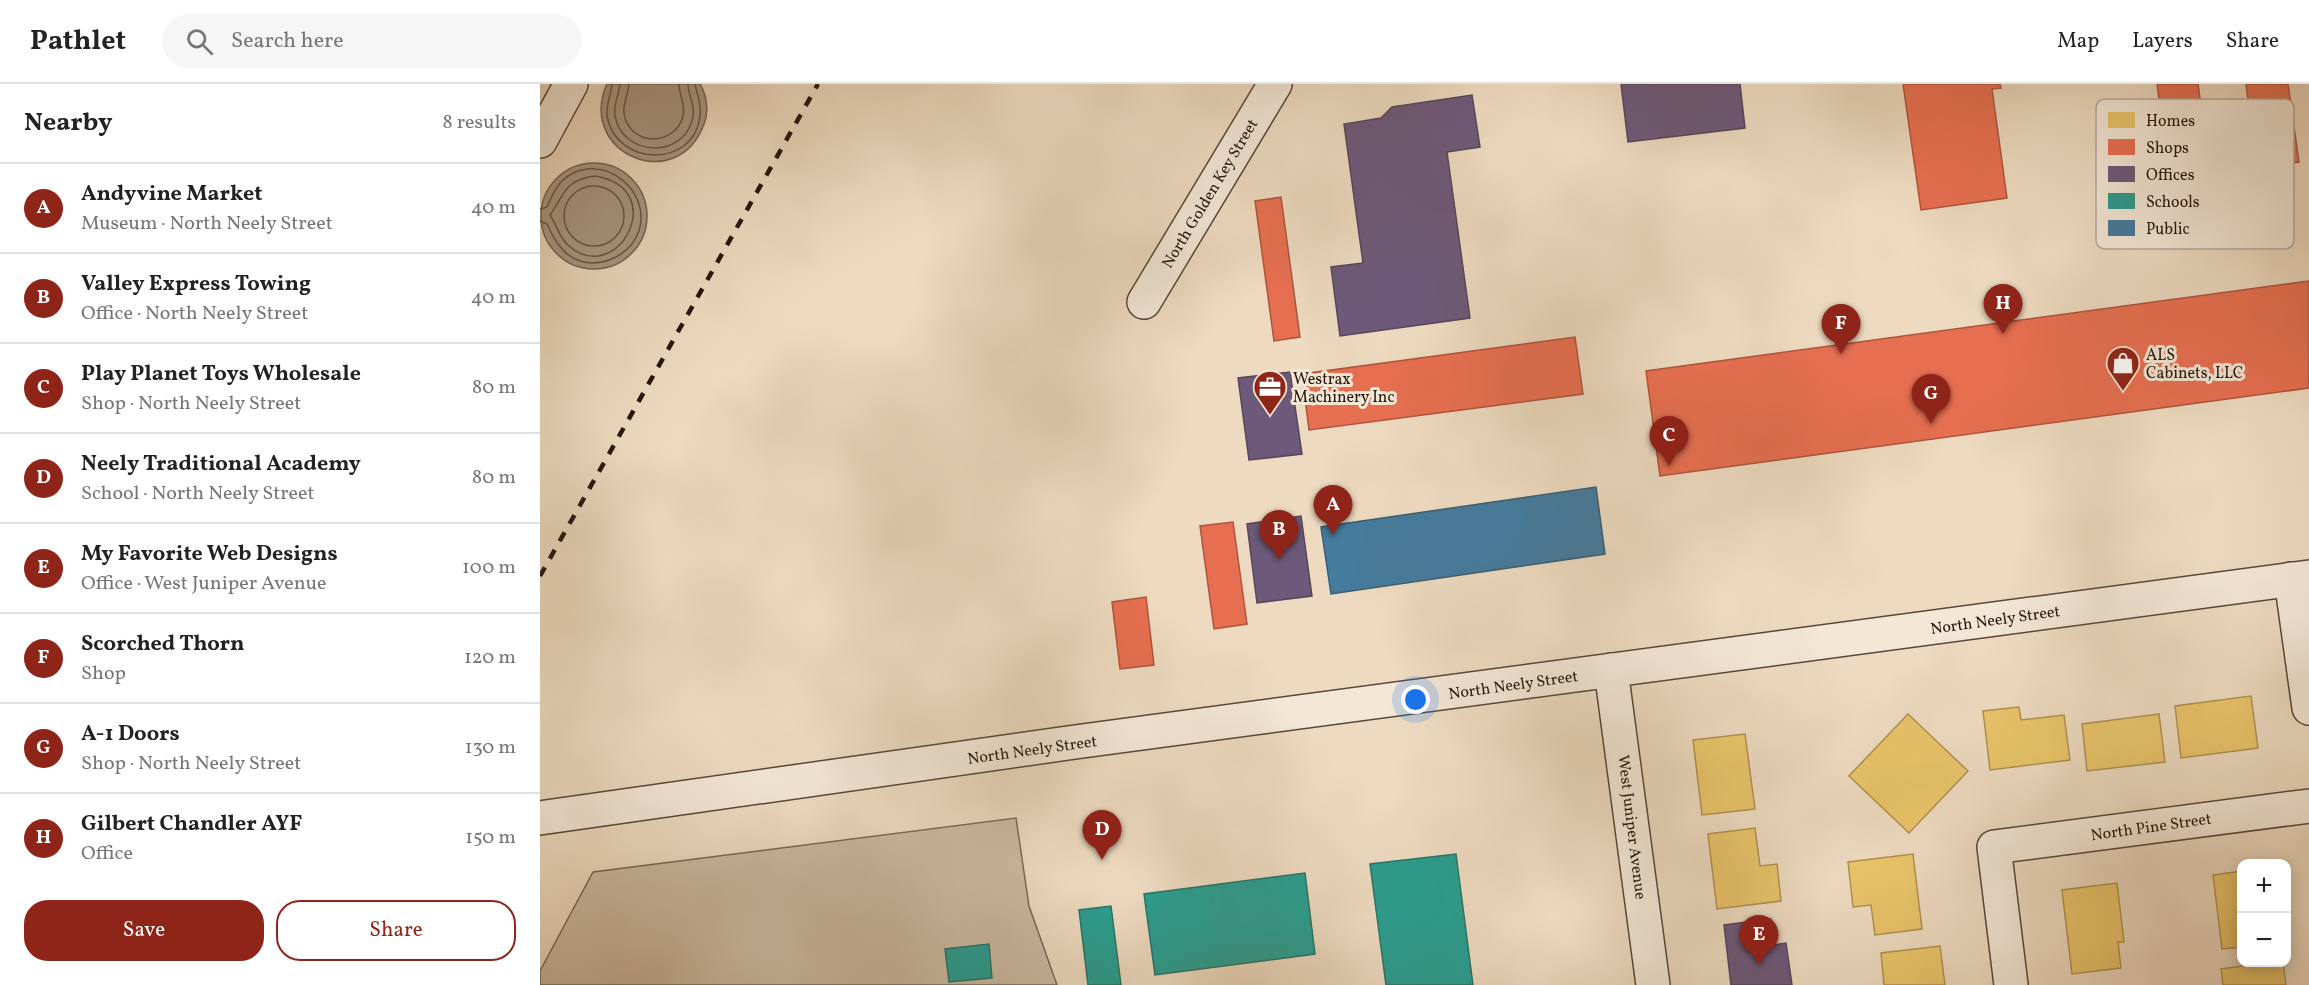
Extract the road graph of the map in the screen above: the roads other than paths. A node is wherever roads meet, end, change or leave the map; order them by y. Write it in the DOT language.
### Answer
graph roads {
  1 [pos="571,84"];
  2 [pos="1275,84"];
  3 [pos="540,141"];
  4 [pos="1144,302"];
  5 [pos="2300,578"];
  6 [pos="1611,670"];
  7 [pos="2309,708"];
  8 [pos="2309,806"];
  9 [pos="540,818"];
  10 [pos="1653,985"];
  11 [pos="2011,985"];
  1 -- 3 [label="street"];
  2 -- 4 [label="street, North Golden Key Street"];
  5 -- 6 [label="street, North Neely Street"];
  5 -- 7 [label="street"];
  6 -- 9 [label="street, North Neely Street"];
  6 -- 10 [label="street, West Juniper Avenue"];
  8 -- 11 [label="street, North Pine Street"];
}
